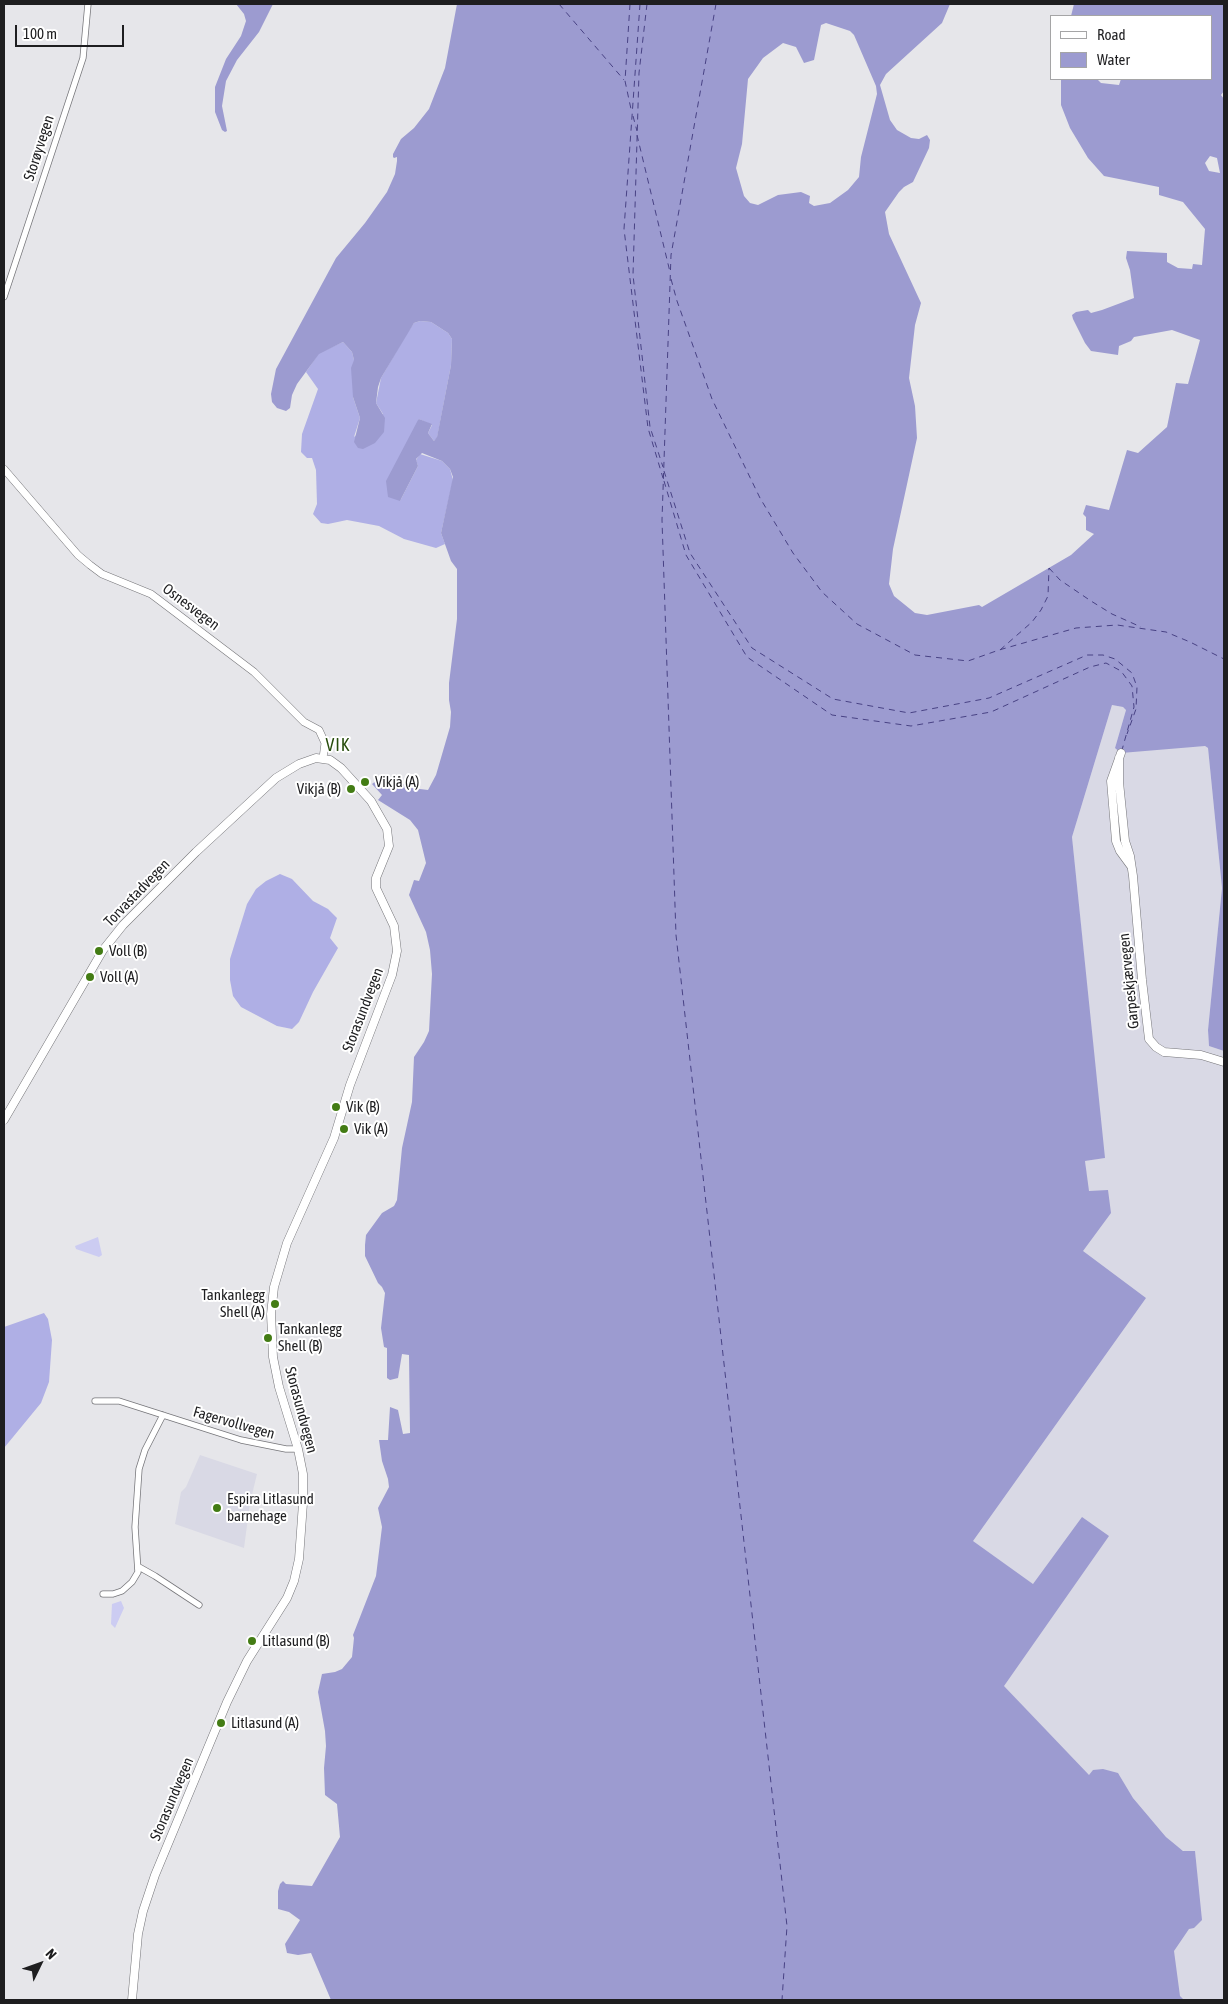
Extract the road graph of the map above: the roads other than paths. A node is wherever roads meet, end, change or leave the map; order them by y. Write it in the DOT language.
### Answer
graph roads {
  1 [pos="88,4"];
  2 [pos="4,297"];
  3 [pos="4,469"];
  4 [pos="1120,755"];
  5 [pos="324,758"];
  6 [pos="1224,1062"];
  7 [pos="4,1120"];
  8 [pos="95,1401"];
  9 [pos="163,1415"];
  10 [pos="298,1449"];
  11 [pos="139,1567"];
  12 [pos="103,1594"];
  13 [pos="199,1605"];
  14 [pos="132,2000"];
  1 -- 2 [label="street, Storøyvegen"];
  3 -- 5 [label="street, Osnesvegen"];
  4 -- 6 [label="main road, Garpeskjærvegen"];
  5 -- 7 [label="main road, Torvastadvegen"];
  5 -- 10 [label="main road, Storasundvegen"];
  8 -- 9 [label="street, Fagervollvegen"];
  9 -- 10 [label="street, Fagervollvegen"];
  9 -- 11 [label="street"];
  10 -- 14 [label="main road, Storasundvegen"];
  11 -- 12 [label="street"];
  11 -- 13 [label="street"];
}
